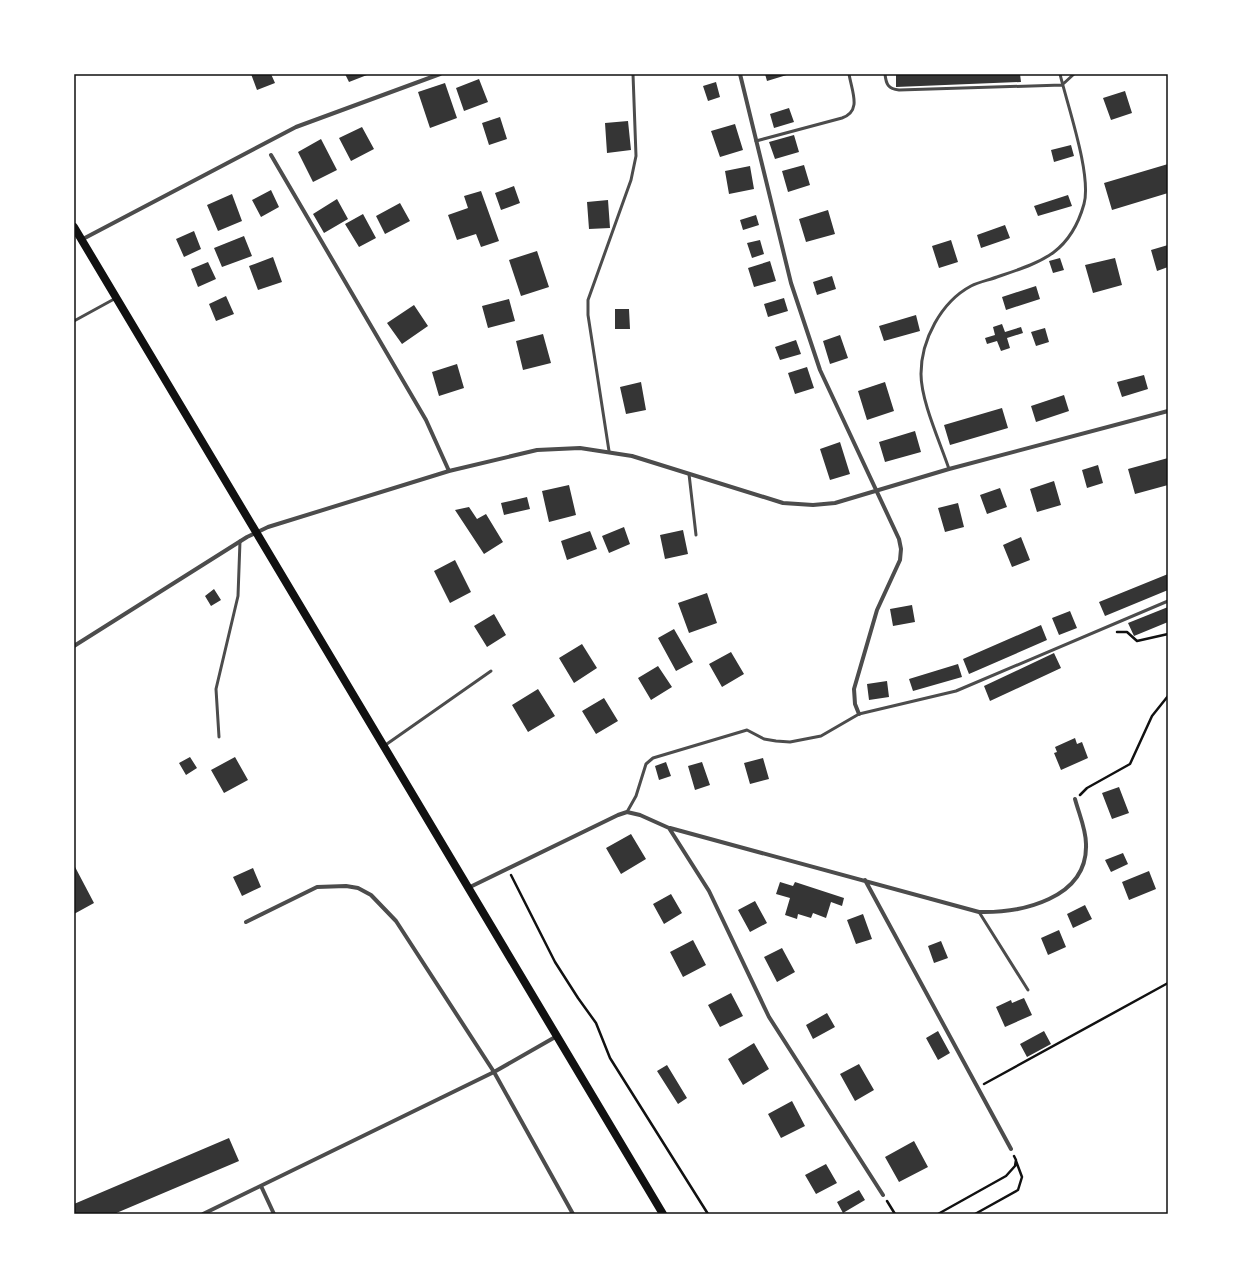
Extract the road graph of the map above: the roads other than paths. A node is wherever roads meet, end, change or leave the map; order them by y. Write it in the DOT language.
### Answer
graph roads {
  1 [pos="440,74"];
  2 [pos="633,74"];
  3 [pos="740,74"];
  4 [pos="849,74"];
  5 [pos="885,74"];
  6 [pos="1060,74"];
  7 [pos="1074,74"];
  8 [pos="1062,85"];
  9 [pos="756,141"];
  10 [pos="271,155"];
  11 [pos="74,227"];
  12 [pos="82,240"];
  13 [pos="116,298"];
  14 [pos="74,321"];
  15 [pos="1168,411"];
  16 [pos="609,451"];
  17 [pos="949,469"];
  18 [pos="449,471"];
  19 [pos="689,474"];
  20 [pos="876,492"];
  21 [pos="256,533"];
  22 [pos="696,535"];
  23 [pos="240,541"];
  24 [pos="1168,601"];
  25 [pos="74,646"];
  26 [pos="491,671"];
  27 [pos="859,714"];
  28 [pos="219,737"];
  29 [pos="383,747"];
  30 [pos="1075,800"];
  31 [pos="627,812"];
  32 [pos="669,828"];
  33 [pos="865,880"];
  34 [pos="468,888"];
  35 [pos="979,912"];
  36 [pos="246,922"];
  37 [pos="1028,990"];
  38 [pos="558,1036"];
  39 [pos="494,1072"];
  40 [pos="1011,1148"];
  41 [pos="261,1186"];
  42 [pos="883,1195"];
  43 [pos="203,1214"];
  44 [pos="274,1214"];
  45 [pos="573,1214"];
  46 [pos="663,1214"];
  1 -- 12 [label="street"];
  2 -- 16 [label="lane"];
  3 -- 9 [label="street"];
  4 -- 9 [label="lane"];
  5 -- 8 [label="lane"];
  6 -- 8 [label="lane"];
  7 -- 8 [label="lane"];
  8 -- 17 [label="lane"];
  9 -- 20 [label="street"];
  10 -- 18 [label="street"];
  11 -- 12 [label="main road"];
  12 -- 13 [label="main road"];
  13 -- 14 [label="lane"];
  13 -- 21 [label="main road"];
  15 -- 17 [label="street"];
  16 -- 18 [label="street"];
  16 -- 19 [label="street"];
  17 -- 20 [label="street"];
  18 -- 21 [label="street"];
  19 -- 20 [label="street"];
  19 -- 22 [label="lane"];
  20 -- 27 [label="street"];
  21 -- 23 [label="street"];
  21 -- 29 [label="main road"];
  23 -- 25 [label="street"];
  23 -- 28 [label="lane"];
  24 -- 27 [label="lane"];
  26 -- 29 [label="lane"];
  27 -- 31 [label="lane"];
  29 -- 34 [label="main road"];
  30 -- 35 [label="street"];
  31 -- 32 [label="street"];
  31 -- 34 [label="street"];
  32 -- 33 [label="street"];
  32 -- 42 [label="street"];
  33 -- 35 [label="street"];
  33 -- 40 [label="street"];
  34 -- 38 [label="main road"];
  35 -- 37 [label="lane"];
  36 -- 39 [label="street"];
  38 -- 39 [label="street"];
  38 -- 46 [label="main road"];
  39 -- 41 [label="street"];
  39 -- 45 [label="street"];
  41 -- 43 [label="street"];
  41 -- 44 [label="street"];
}
